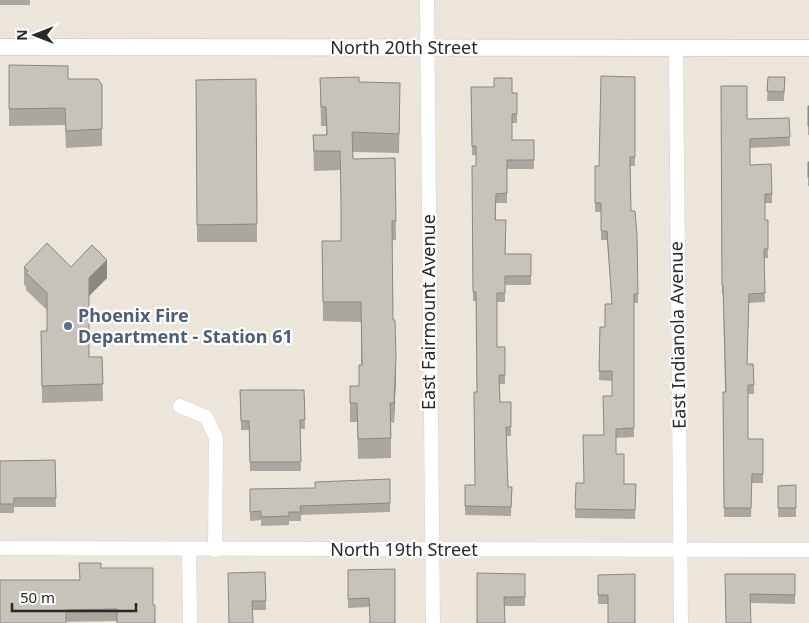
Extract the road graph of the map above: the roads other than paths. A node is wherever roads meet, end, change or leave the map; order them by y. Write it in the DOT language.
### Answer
graph roads {
  1 [pos="427,0"];
  2 [pos="0,47"];
  3 [pos="676,48"];
  4 [pos="809,48"];
  5 [pos="428,49"];
  6 [pos="180,406"];
  7 [pos="0,548"];
  8 [pos="189,550"];
  9 [pos="216,550"];
  10 [pos="432,550"];
  11 [pos="809,550"];
  12 [pos="680,551"];
  13 [pos="190,623"];
  14 [pos="433,623"];
  15 [pos="680,623"];
  1 -- 5 [label="street, East Fairmount Avenue"];
  2 -- 5 [label="street, North 20th Street"];
  3 -- 4 [label="street, North 20th Street"];
  3 -- 5 [label="street, North 20th Street"];
  3 -- 12 [label="street, East Indianola Avenue"];
  5 -- 10 [label="street, East Fairmount Avenue"];
  6 -- 9 [label="street"];
  7 -- 8 [label="street, North 19th Street"];
  8 -- 9 [label="street, North 19th Street"];
  8 -- 13 [label="street"];
  9 -- 10 [label="street, North 19th Street"];
  10 -- 12 [label="street, North 19th Street"];
  10 -- 14 [label="street, East Fairmount Avenue"];
  11 -- 12 [label="street, North 19th Street"];
  12 -- 15 [label="street, East Indianola Avenue"];
}
